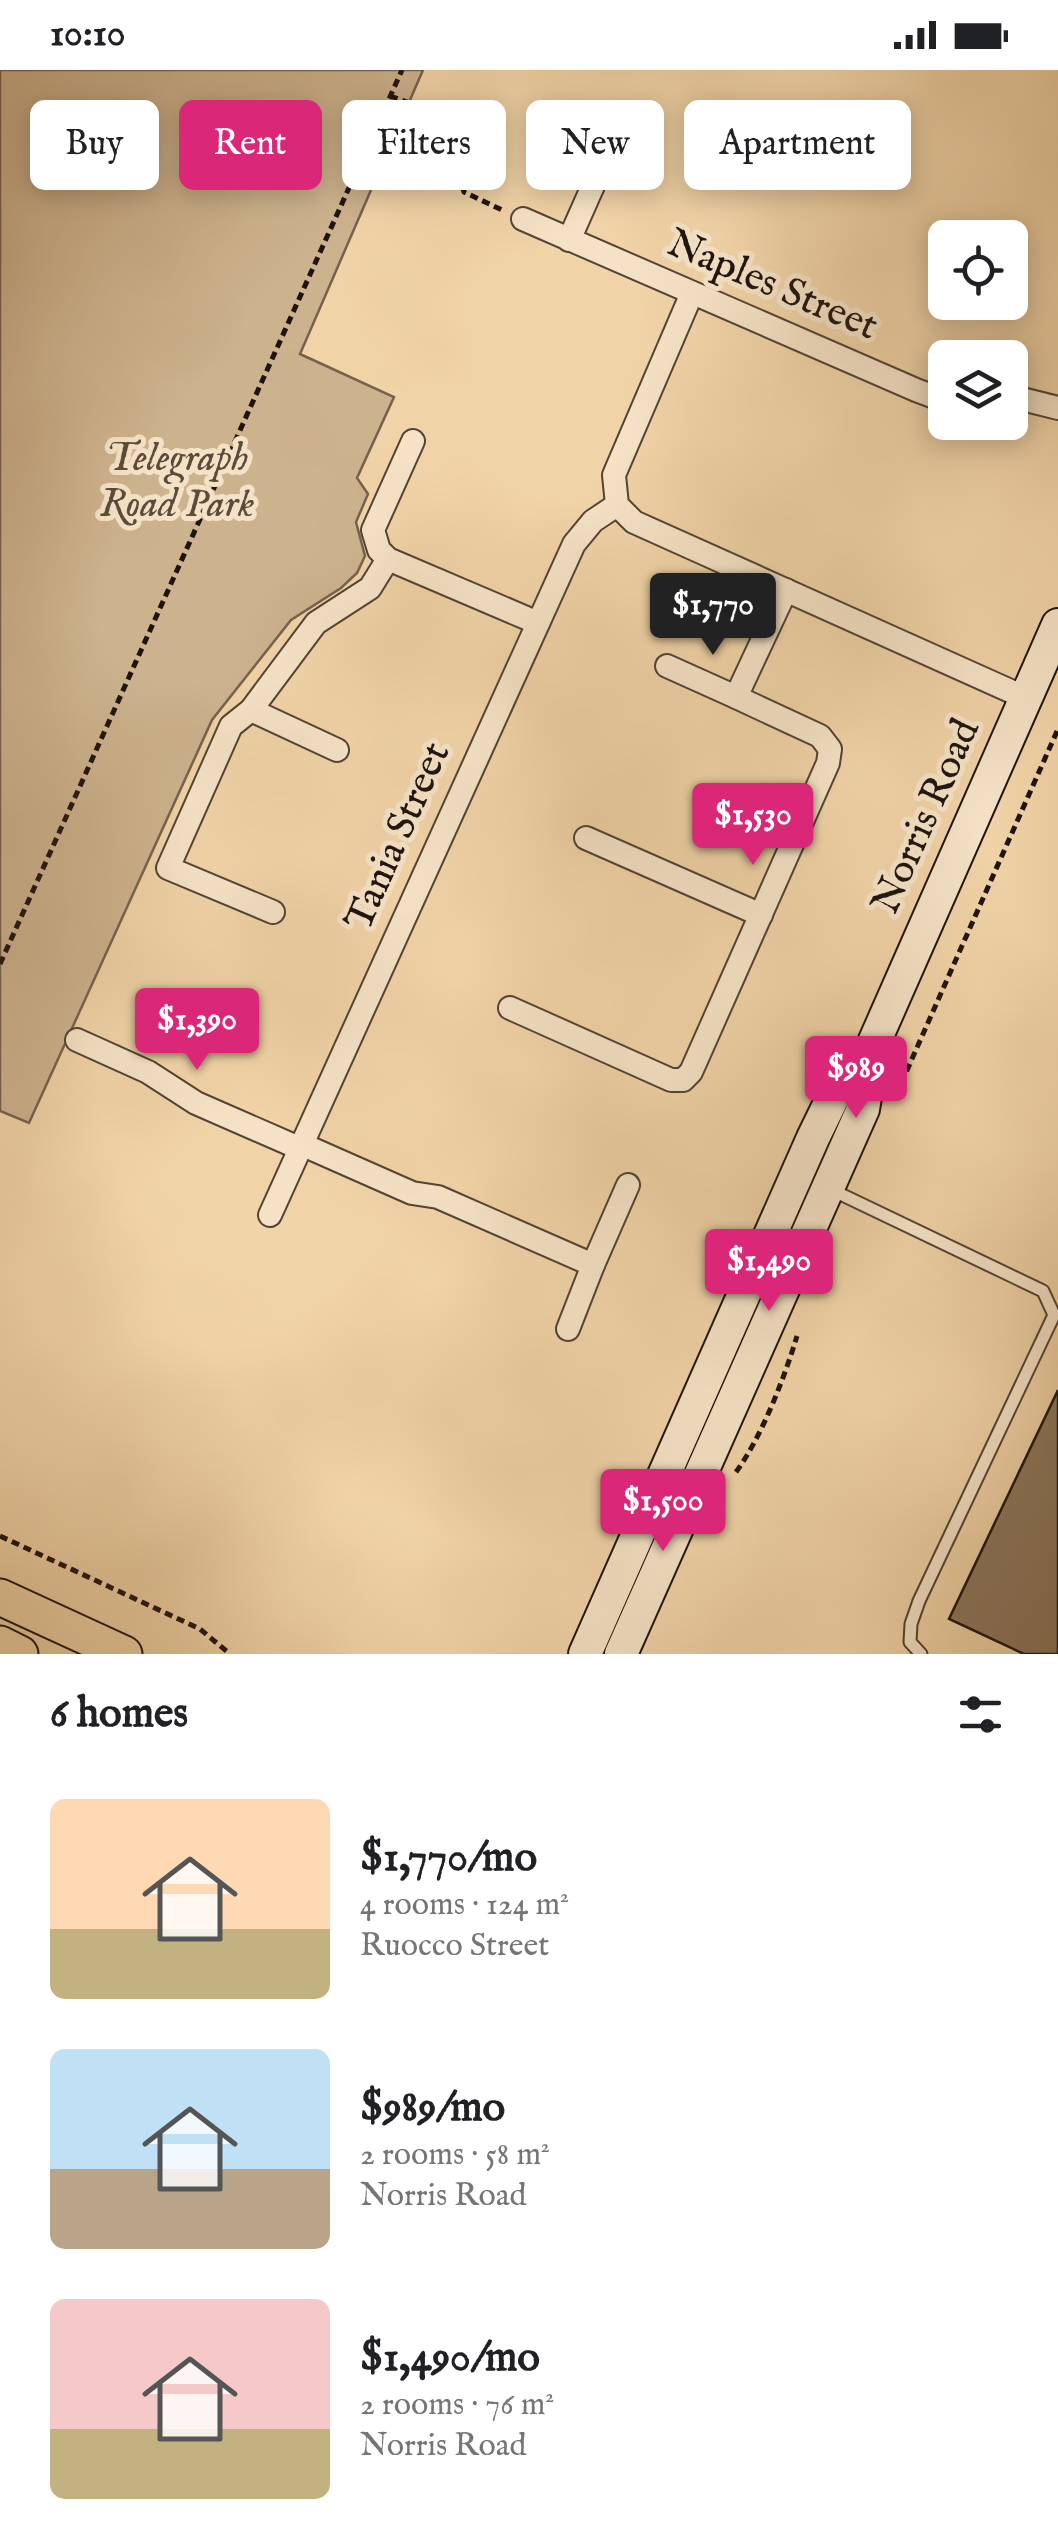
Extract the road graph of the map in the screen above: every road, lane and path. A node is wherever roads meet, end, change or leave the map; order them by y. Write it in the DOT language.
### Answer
graph roads {
  1 [pos="402,70"];
  2 [pos="390,96"];
  3 [pos="591,190"];
  4 [pos="523,219"];
  5 [pos="569,240"];
  6 [pos="692,293"];
  7 [pos="928,393"];
  8 [pos="1028,400"];
  9 [pos="1058,408"];
  10 [pos="413,441"];
  11 [pos="618,504"];
  12 [pos="388,559"];
  13 [pos="786,590"];
  14 [pos="538,623"];
  15 [pos="1058,625"];
  16 [pos="667,666"];
  17 [pos="736,697"];
  18 [pos="1026,698"];
  19 [pos="251,710"];
  20 [pos="1058,729"];
  21 [pos="338,750"];
  22 [pos="586,838"];
  23 [pos="273,912"];
  24 [pos="761,915"];
  25 [pos="0,964"];
  26 [pos="510,1008"];
  27 [pos="77,1040"];
  28 [pos="874,1044"];
  29 [pos="890,1107"];
  30 [pos="300,1146"];
  31 [pos="797,1174"];
  32 [pos="628,1185"];
  33 [pos="828,1188"];
  34 [pos="270,1216"];
  35 [pos="593,1264"];
  36 [pos="1043,1290"];
  37 [pos="1058,1298"];
  38 [pos="568,1329"];
  39 [pos="0,1536"];
  40 [pos="0,1597"];
  41 [pos="0,1644"];
  42 [pos="20,1654"];
  43 [pos="124,1654"];
  44 [pos="230,1654"];
  45 [pos="584,1654"];
  46 [pos="621,1654"];
  47 [pos="921,1654"];
  1 -- 2 [label="path"];
  2 -- 4 [label="path"];
  2 -- 25 [label="path"];
  3 -- 5 [label="street"];
  4 -- 5 [label="street, Naples Street"];
  5 -- 6 [label="street, Naples Street"];
  6 -- 7 [label="street, Naples Street"];
  6 -- 11 [label="street"];
  8 -- 9 [label="street"];
  10 -- 12 [label="street"];
  11 -- 13 [label="street"];
  11 -- 14 [label="street, Tania Street"];
  12 -- 14 [label="street"];
  12 -- 19 [label="street"];
  13 -- 17 [label="street"];
  13 -- 18 [label="street"];
  14 -- 30 [label="street, Tania Street"];
  15 -- 18 [label="main road, Norris Road"];
  16 -- 17 [label="street"];
  17 -- 24 [label="street"];
  18 -- 28 [label="main road, Norris Road"];
  19 -- 21 [label="street"];
  19 -- 23 [label="street"];
  20 -- 29 [label="path"];
  22 -- 24 [label="street"];
  24 -- 26 [label="street"];
  27 -- 30 [label="street"];
  28 -- 31 [label="main road, Norris Road"];
  28 -- 33 [label="main road, Norris Road"];
  30 -- 34 [label="street, Tania Street"];
  30 -- 35 [label="street"];
  31 -- 33 [label="lane"];
  31 -- 45 [label="main road, Norris Road"];
  32 -- 35 [label="street"];
  33 -- 36 [label="lane"];
  33 -- 46 [label="main road, Norris Road"];
  35 -- 38 [label="street"];
  36 -- 37 [label="lane"];
  36 -- 47 [label="lane"];
  39 -- 44 [label="path"];
  40 -- 43 [label="main road"];
  41 -- 42 [label="main road"];
}
